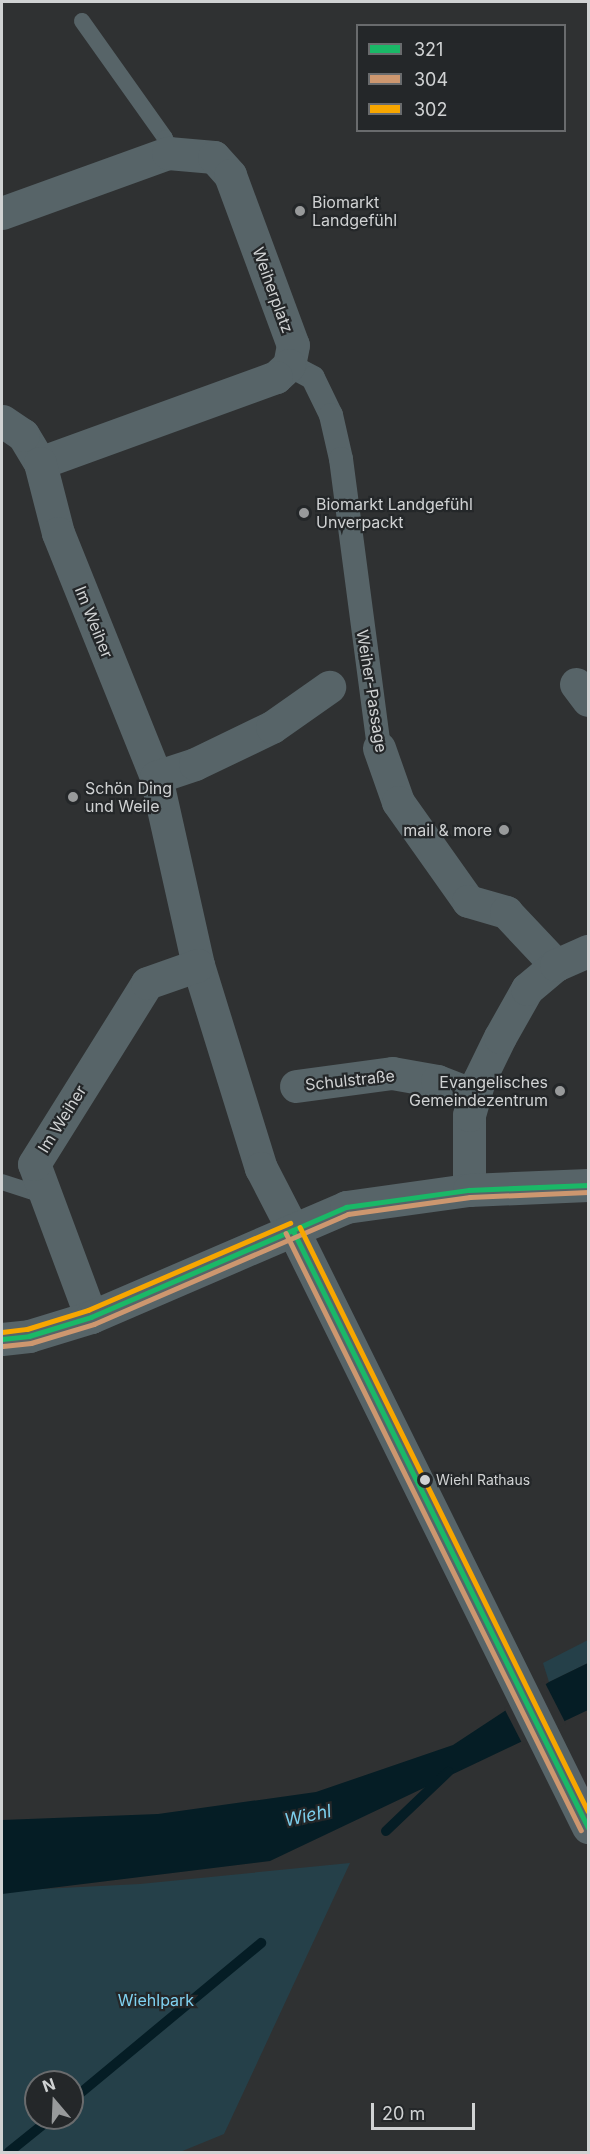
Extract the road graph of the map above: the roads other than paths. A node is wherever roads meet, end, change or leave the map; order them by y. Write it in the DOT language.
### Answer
graph roads {
  1 [pos="82,21"];
  2 [pos="168,153"];
  3 [pos="2,213"];
  4 [pos="289,365"];
  5 [pos="2,421"];
  6 [pos="40,463"];
  7 [pos="329,687"];
  8 [pos="379,748"];
  9 [pos="156,777"];
  10 [pos="588,951"];
  11 [pos="198,965"];
  12 [pos="556,965"];
  13 [pos="296,1086"];
  14 [pos="474,1095"];
  15 [pos="2,1182"];
  16 [pos="588,1185"];
  17 [pos="469,1190"];
  18 [pos="46,1196"];
  19 [pos="293,1230"];
  20 [pos="91,1317"];
  21 [pos="2,1339"];
  22 [pos="585,1819"];
  1 -- 2 [label="lane"];
  2 -- 3 [label="street, Weiherplatz"];
  2 -- 4 [label="street, Weiherplatz"];
  4 -- 6 [label="street"];
  4 -- 8 [label="street, Weiher-Passage"];
  5 -- 6 [label="street"];
  6 -- 9 [label="street, Im Weiher"];
  7 -- 9 [label="street"];
  8 -- 12 [label="street, Weiher-Passage"];
  9 -- 11 [label="street, Im Weiher"];
  10 -- 12 [label="street"];
  11 -- 18 [label="street, Im Weiher"];
  11 -- 19 [label="street, Im Weiher"];
  12 -- 14 [label="street"];
  13 -- 14 [label="street, Schulstraße"];
  14 -- 17 [label="street"];
  15 -- 18 [label="lane"];
  16 -- 17 [label="street"];
  17 -- 19 [label="street"];
  18 -- 20 [label="street, Im Weiher"];
  19 -- 20 [label="street"];
  19 -- 22 [label="street, Im Weiher"];
  20 -- 21 [label="street"];
}
